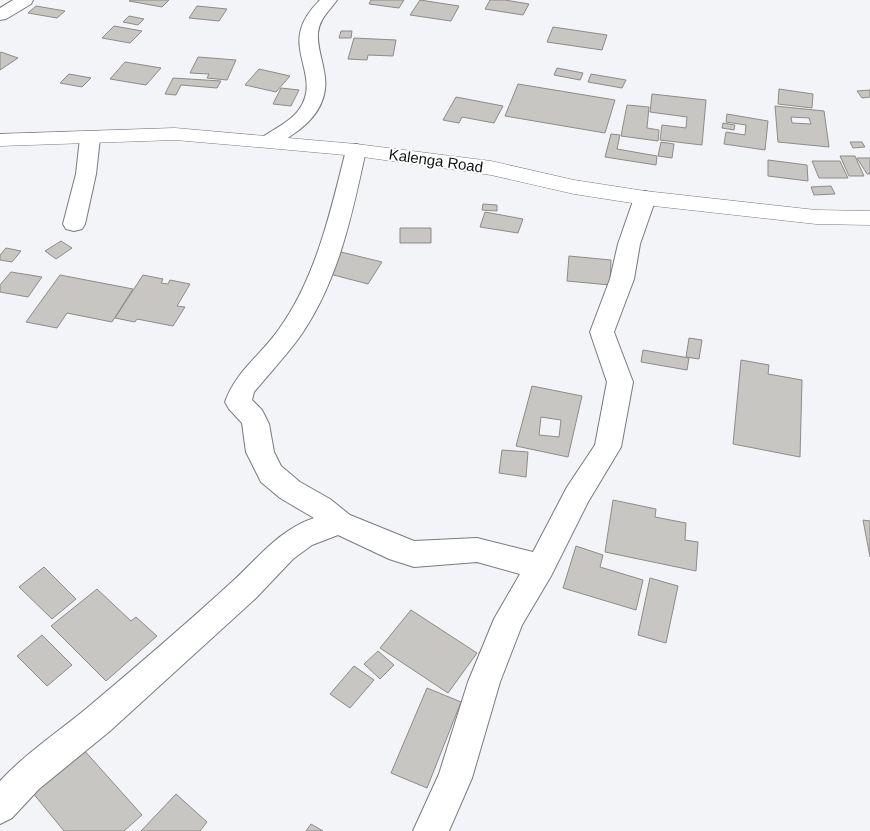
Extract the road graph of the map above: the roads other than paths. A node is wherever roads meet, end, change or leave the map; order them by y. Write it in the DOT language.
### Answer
graph roads {
  1 [pos="25,0"];
  2 [pos="329,0"];
  3 [pos="0,15"];
  4 [pos="90,138"];
  5 [pos="0,140"];
  6 [pos="268,142"];
  7 [pos="356,150"];
  8 [pos="645,198"];
  9 [pos="870,218"];
  10 [pos="74,224"];
  11 [pos="340,523"];
  12 [pos="540,567"];
  13 [pos="0,806"];
  14 [pos="431,831"];
  1 -- 3 [label="street"];
  2 -- 6 [label="street"];
  4 -- 5 [label="main road, Kalenga Road"];
  4 -- 6 [label="main road, Kalenga Road"];
  4 -- 10 [label="street"];
  6 -- 7 [label="main road, Kalenga Road"];
  7 -- 8 [label="main road, Kalenga Road"];
  7 -- 11 [label="street"];
  8 -- 9 [label="main road, Kalenga Road"];
  8 -- 12 [label="street"];
  11 -- 12 [label="street"];
  11 -- 13 [label="street"];
  12 -- 14 [label="street"];
}
